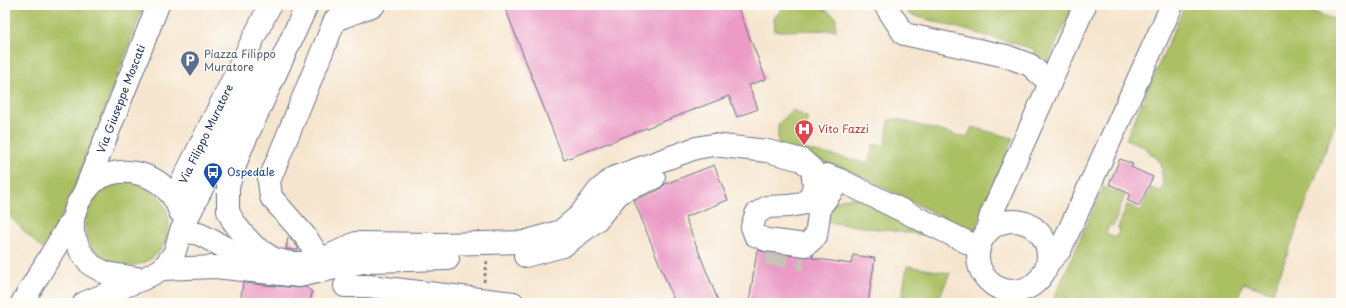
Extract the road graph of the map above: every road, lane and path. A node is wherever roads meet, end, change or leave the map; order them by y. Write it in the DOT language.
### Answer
graph roads {
  1 [pos="158,5"];
  2 [pos="173,5"];
  3 [pos="270,5"];
  4 [pos="292,5"];
  5 [pos="307,5"];
  6 [pos="374,5"];
  7 [pos="885,5"];
  8 [pos="1085,5"];
  9 [pos="1172,5"];
  10 [pos="1050,83"];
  11 [pos="812,169"];
  12 [pos="106,176"];
  13 [pos="840,180"];
  14 [pos="84,193"];
  15 [pos="174,198"];
  16 [pos="73,218"];
  17 [pos="752,227"];
  18 [pos="182,231"];
  19 [pos="816,236"];
  20 [pos="983,240"];
  21 [pos="766,254"];
  22 [pos="487,258"];
  23 [pos="804,260"];
  24 [pos="282,262"];
  25 [pos="1048,262"];
  26 [pos="327,264"];
  27 [pos="162,269"];
  28 [pos="143,279"];
  29 [pos="1032,294"];
  30 [pos="344,295"];
  31 [pos="482,299"];
  32 [pos="22,303"];
  33 [pos="84,303"];
  34 [pos="513,303"];
  1 -- 14 [label="street, Via Giuseppe Moscati"];
  2 -- 12 [label="street"];
  3 -- 15 [label="street, Via Filippo Muratore"];
  4 -- 18 [label="street, Via Giuseppe Moscati"];
  5 -- 24 [label="street"];
  6 -- 26 [label="street"];
  7 -- 10 [label="street"];
  8 -- 10 [label="street"];
  9 -- 25 [label="street"];
  10 -- 20 [label="street"];
  11 -- 13 [label="street"];
  11 -- 17 [label="street"];
  11 -- 22 [label="street"];
  11 -- 26 [label="street"];
  12 -- 14 [label="street, Via Giuseppe Moscati"];
  12 -- 15 [label="street, Via Giuseppe Moscati"];
  13 -- 19 [label="street"];
  13 -- 20 [label="street"];
  14 -- 16 [label="street, Via Giuseppe Moscati"];
  15 -- 18 [label="street, Via Giuseppe Moscati"];
  16 -- 28 [label="street, Via Giuseppe Moscati"];
  16 -- 32 [label="street, Via Giuseppe Moscati"];
  17 -- 19 [label="street"];
  17 -- 21 [label="street"];
  18 -- 24 [label="street"];
  18 -- 27 [label="street, Via Giuseppe Moscati"];
  19 -- 23 [label="street"];
  20 -- 25 [label="street"];
  20 -- 29 [label="street"];
  22 -- 26 [label="street"];
  22 -- 31 [label="path"];
  24 -- 26 [label="street"];
  25 -- 29 [label="street"];
  26 -- 27 [label="street"];
  26 -- 30 [label="street"];
  27 -- 28 [label="street, Via Giuseppe Moscati"];
  28 -- 33 [label="street, Via Giuseppe Moscati"];
  30 -- 31 [label="street"];
  31 -- 34 [label="street"];
}
